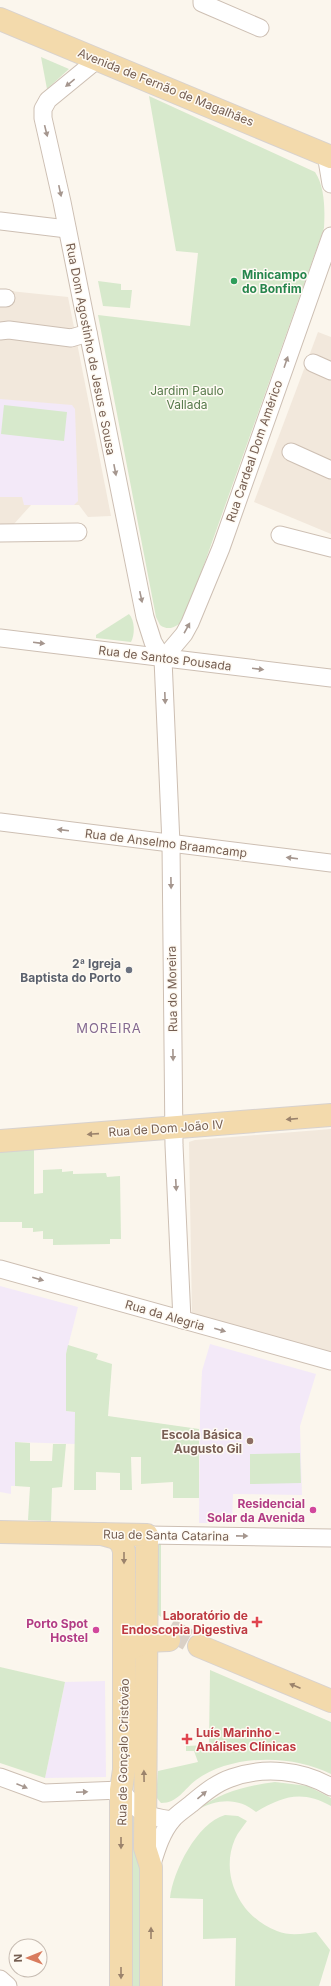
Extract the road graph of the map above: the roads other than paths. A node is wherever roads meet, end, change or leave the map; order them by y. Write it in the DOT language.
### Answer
graph roads {
  1 [pos="202,0"];
  2 [pos="0,19"];
  3 [pos="260,28"];
  4 [pos="98,59"];
  5 [pos="328,156"];
  6 [pos="331,184"];
  7 [pos="0,221"];
  8 [pos="67,229"];
  9 [pos="331,236"];
  10 [pos="326,264"];
  11 [pos="0,331"];
  12 [pos="88,333"];
  13 [pos="313,363"];
  14 [pos="331,370"];
  15 [pos="291,452"];
  16 [pos="331,470"];
  17 [pos="78,532"];
  18 [pos="0,533"];
  19 [pos="280,535"];
  20 [pos="331,548"];
  21 [pos="0,638"];
  22 [pos="163,659"];
  23 [pos="331,678"];
  24 [pos="0,822"];
  25 [pos="171,844"];
  26 [pos="331,863"];
  27 [pos="331,1115"];
  28 [pos="174,1128"];
  29 [pos="0,1141"];
  30 [pos="0,1269"];
  31 [pos="182,1320"];
  32 [pos="331,1361"];
  33 [pos="0,1532"];
  34 [pos="101,1533"];
  35 [pos="146,1535"];
  36 [pos="331,1538"];
  37 [pos="147,1611"];
  38 [pos="145,1641"];
  39 [pos="200,1646"];
  40 [pos="124,1653"];
  41 [pos="331,1701"];
  42 [pos="0,1777"];
  43 [pos="331,1787"];
  44 [pos="121,1790"];
  45 [pos="145,1815"];
  46 [pos="172,1820"];
  47 [pos="151,1867"];
  48 [pos="0,1978"];
  49 [pos="8,1986"];
  50 [pos="121,1986"];
  51 [pos="151,1986"];
  1 -- 3 [label="street"];
  2 -- 4 [label="main road, Avenida de Fernão de Magalhães"];
  4 -- 5 [label="main road, Avenida de Fernão de Magalhães"];
  4 -- 8 [label="street, Rua Dom Agostinho de Jesus e Sousa, one-way"];
  5 -- 6 [label="street"];
  7 -- 8 [label="street"];
  8 -- 12 [label="street, Rua Dom Agostinho de Jesus e Sousa"];
  9 -- 10 [label="street, Rua Cardeal Dom Américo"];
  22 -- 10 [label="street, Rua Cardeal Dom Américo, one-way"];
  11 -- 12 [label="street"];
  12 -- 22 [label="street, Rua Dom Agostinho de Jesus e Sousa, one-way"];
  13 -- 14 [label="street"];
  15 -- 16 [label="street"];
  17 -- 18 [label="street"];
  19 -- 20 [label="street"];
  21 -- 22 [label="street, Rua de Santos Pousada, one-way"];
  22 -- 23 [label="street, Rua de Santos Pousada, one-way"];
  22 -- 25 [label="street, Rua do Moreira, one-way"];
  25 -- 24 [label="street, Rua de Anselmo Braamcamp, one-way"];
  26 -- 25 [label="street, Rua de Anselmo Braamcamp, one-way"];
  25 -- 28 [label="street, Rua do Moreira, one-way"];
  27 -- 28 [label="main road, Rua de Dom João IV, one-way"];
  28 -- 29 [label="main road, Rua de Dom João IV, one-way"];
  28 -- 31 [label="street, Rua do Moreira, one-way"];
  30 -- 31 [label="street, Rua da Alegria, one-way"];
  31 -- 32 [label="street, Rua da Alegria, one-way"];
  33 -- 34 [label="main road, Rua de Santa Catarina"];
  34 -- 35 [label="main road, Rua de Santa Catarina"];
  34 -- 40 [label="main road, Rua de Gonçalo Cristóvão, one-way"];
  35 -- 36 [label="street, Rua de Santa Catarina, one-way"];
  35 -- 37 [label="main road, Rua de Gonçalo Cristóvão"];
  37 -- 38 [label="main road, Rua de Gonçalo Cristóvão"];
  37 -- 38 [label="main road"];
  38 -- 40 [label="main road"];
  45 -- 38 [label="main road, Rua de Gonçalo Cristóvão, one-way"];
  41 -- 39 [label="main road, one-way"];
  40 -- 44 [label="main road, Rua de Gonçalo Cristóvão"];
  42 -- 44 [label="street, one-way"];
  46 -- 43 [label="street, one-way"];
  44 -- 45 [label="street"];
  44 -- 50 [label="main road, Rua de Gonçalo Cristóvão, one-way"];
  45 -- 46 [label="street"];
  45 -- 47 [label="main road, Rua de Gonçalo Cristóvão"];
  46 -- 47 [label="street"];
  51 -- 47 [label="main road, Rua de Gonçalo Cristóvão, one-way"];
  48 -- 49 [label="street"];
}
